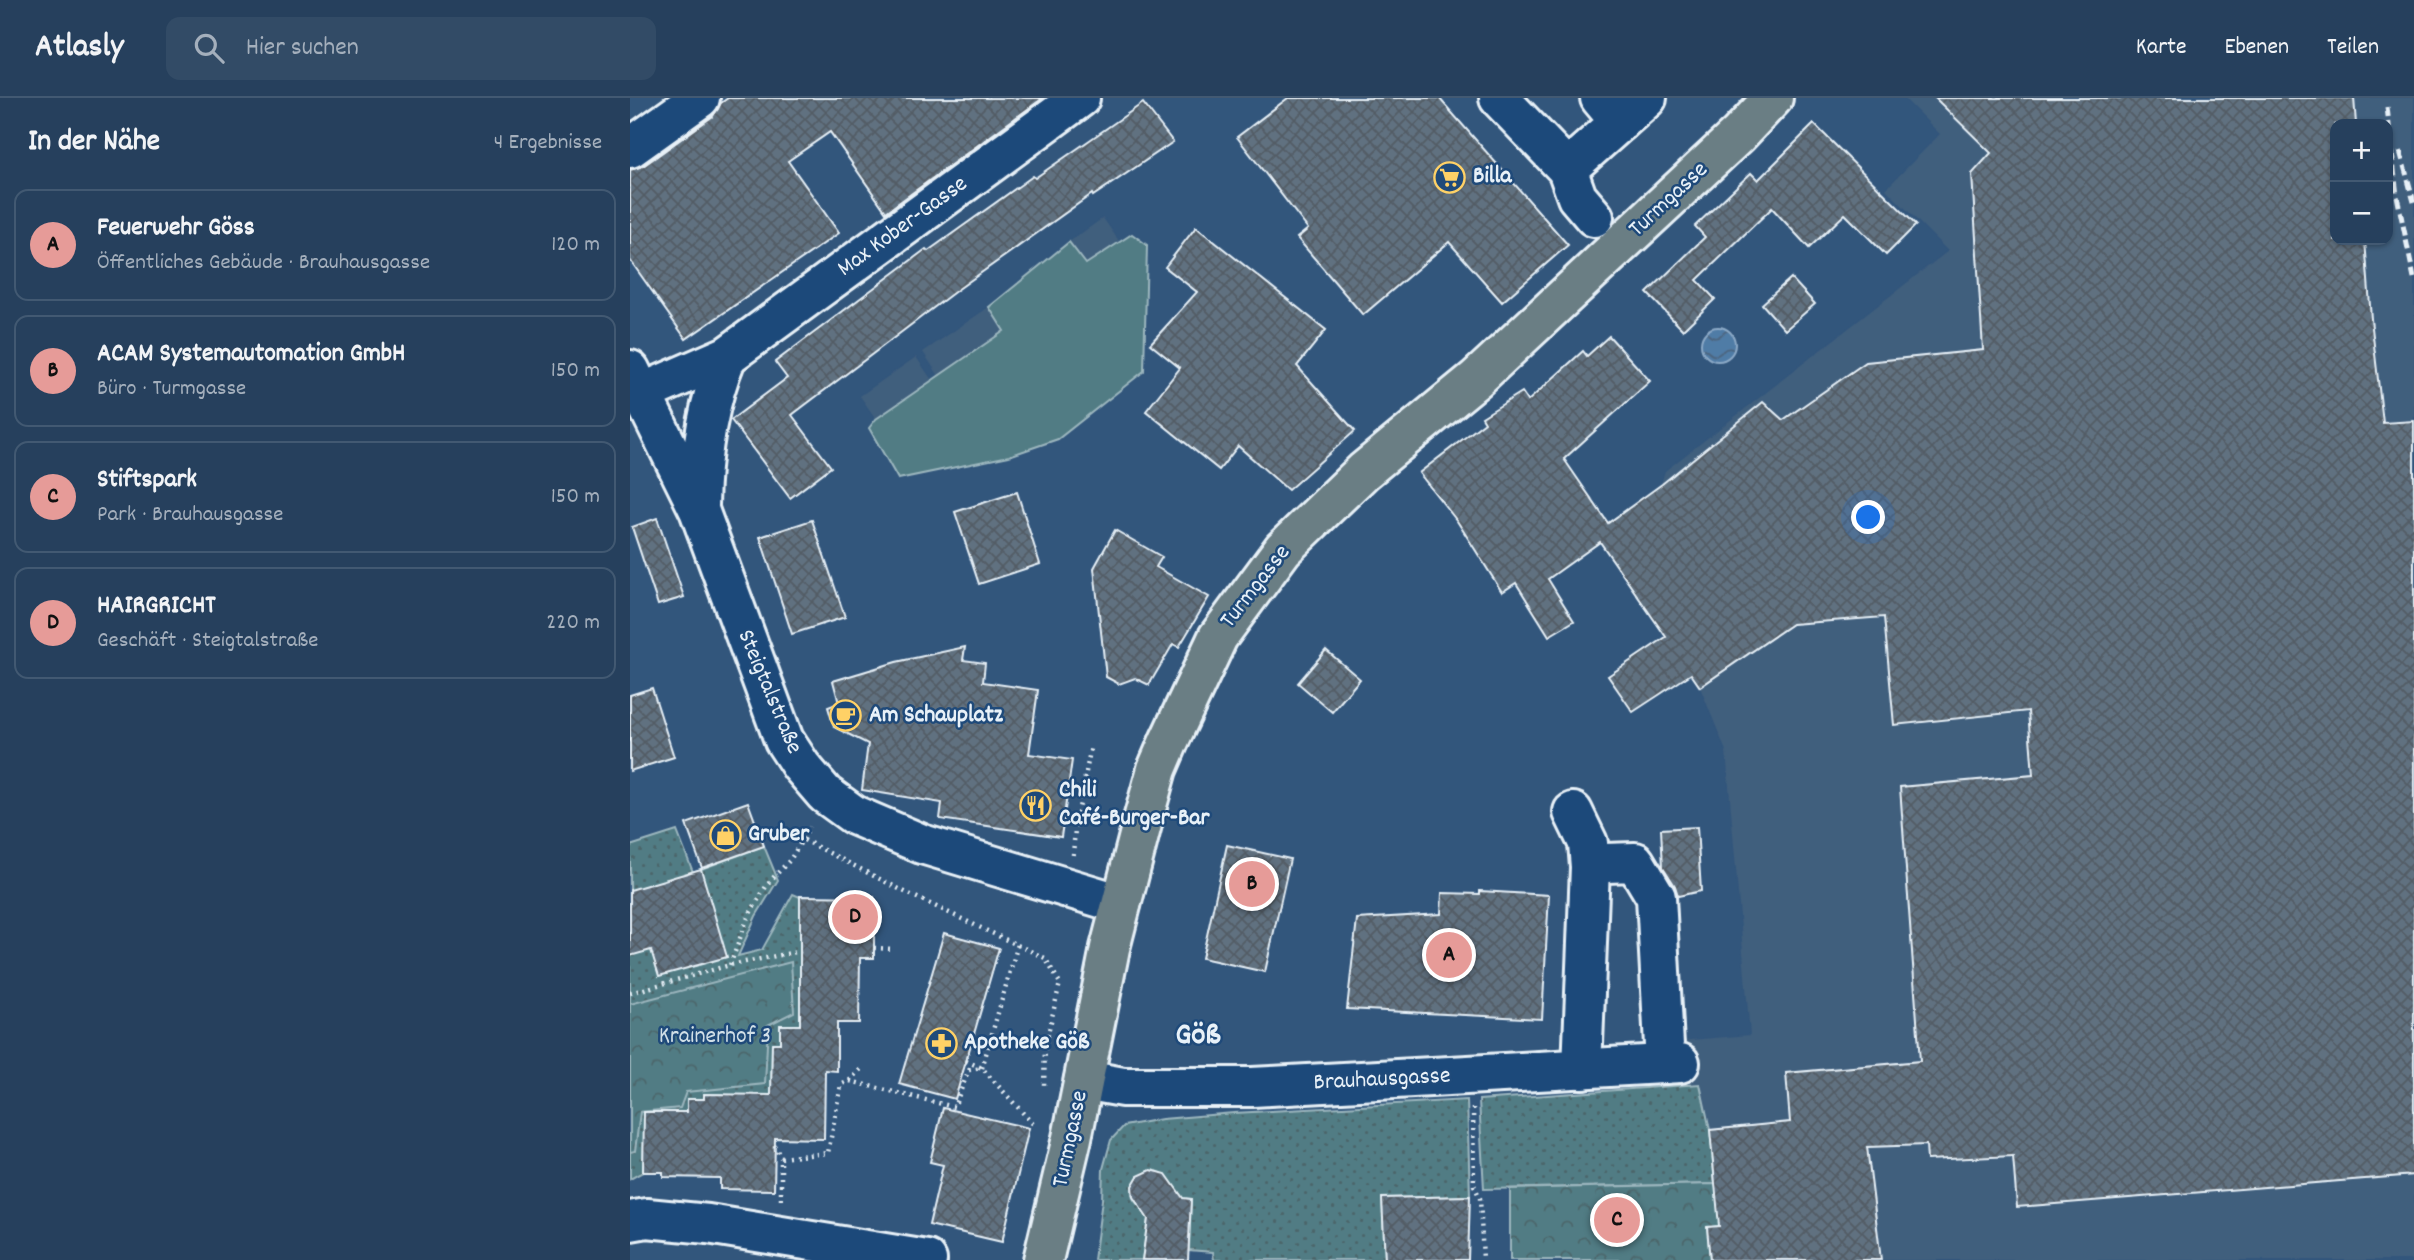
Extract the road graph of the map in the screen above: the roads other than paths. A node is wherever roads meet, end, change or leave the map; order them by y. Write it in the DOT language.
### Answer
graph roads {
  1 [pos="700,98"];
  2 [pos="1080,98"];
  3 [pos="1499,98"];
  4 [pos="1773,98"];
  5 [pos="1622,106"];
  6 [pos="630,148"];
  7 [pos="1567,169"];
  8 [pos="1594,217"];
  9 [pos="727,356"];
  10 [pos="636,381"];
  11 [pos="699,510"];
  12 [pos="1573,812"];
  13 [pos="1590,867"];
  14 [pos="1121,904"];
  15 [pos="1582,1069"];
  16 [pos="1084,1080"];
  17 [pos="630,1221"];
  18 [pos="927,1260"];
  19 [pos="1043,1260"];
  1 -- 6 [label="street"];
  2 -- 9 [label="street, Max Kober-Gasse"];
  3 -- 7 [label="street"];
  4 -- 14 [label="main road, Turmgasse"];
  5 -- 7 [label="street"];
  7 -- 8 [label="street"];
  9 -- 10 [label="street, Max Kober-Gasse"];
  9 -- 11 [label="street"];
  10 -- 11 [label="street, Steigtalstraße"];
  11 -- 14 [label="street, Steigtalstraße"];
  12 -- 13 [label="street"];
  13 -- 15 [label="street"];
  13 -- 15 [label="street, Brauhausgasse"];
  14 -- 16 [label="main road, Turmgasse"];
  15 -- 16 [label="street, Brauhausgasse"];
  16 -- 19 [label="main road, Turmgasse"];
  17 -- 18 [label="street"];
}
